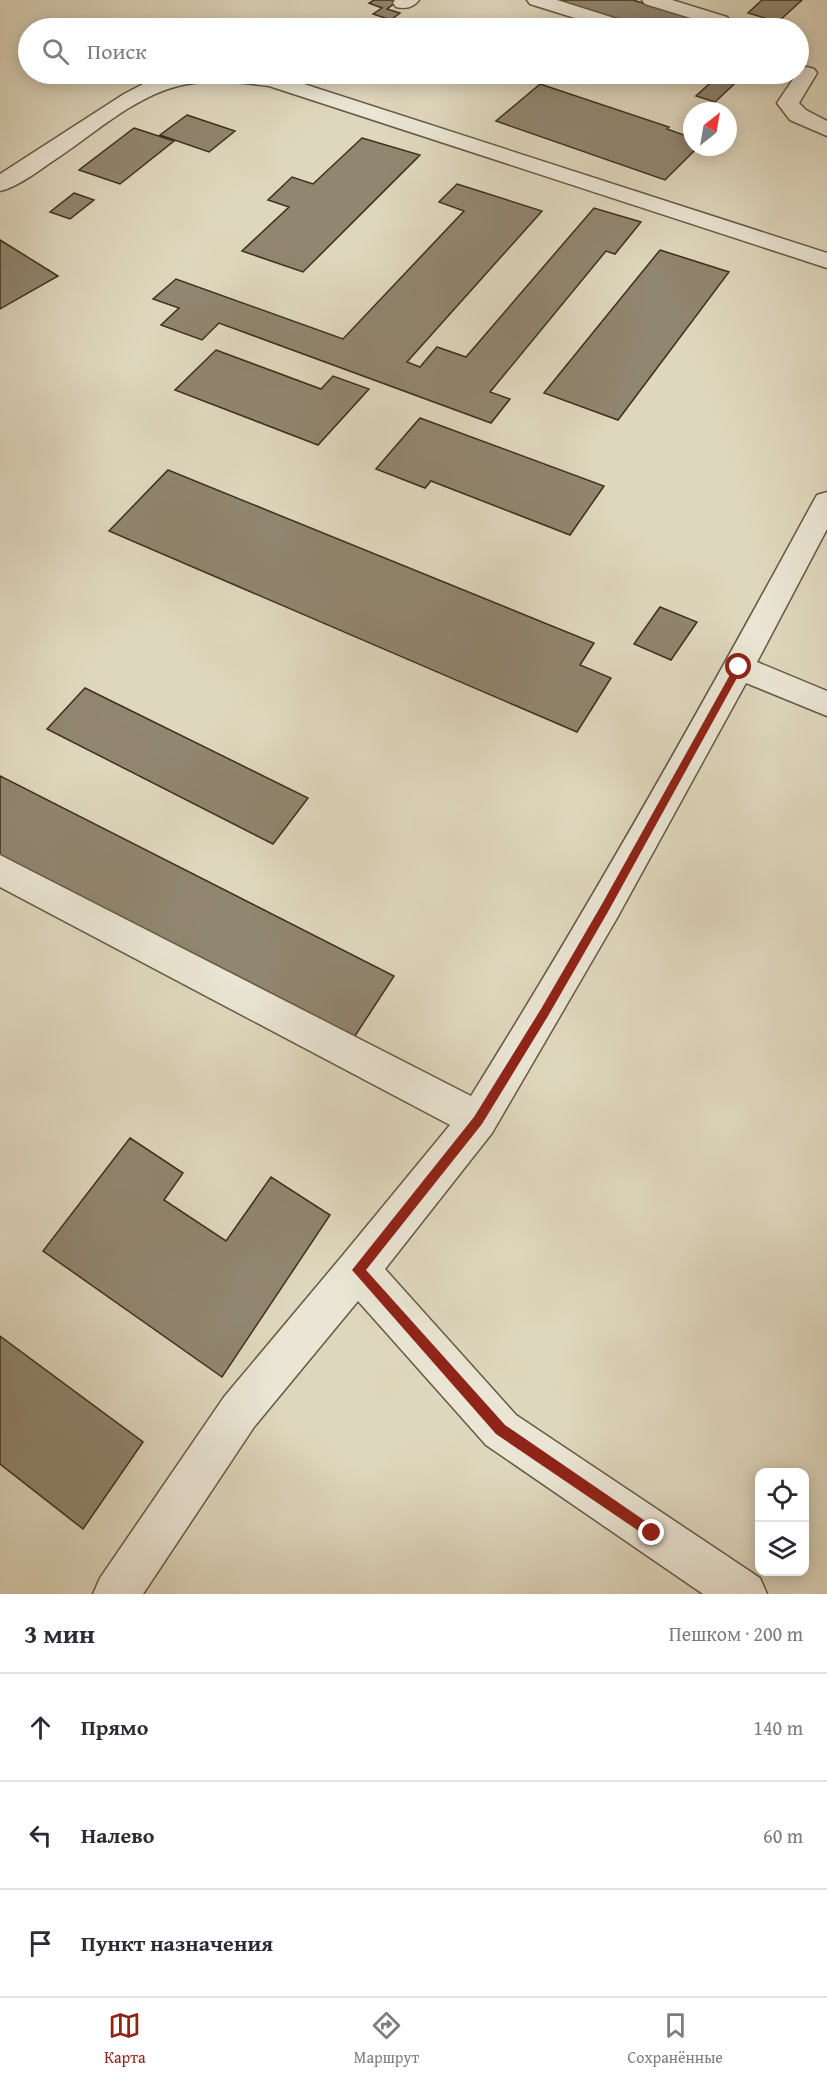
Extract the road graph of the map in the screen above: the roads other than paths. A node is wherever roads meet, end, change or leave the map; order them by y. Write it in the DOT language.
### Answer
graph roads {
  1 [pos="537,0"];
  2 [pos="652,0"];
  3 [pos="594,18"];
  4 [pos="710,18"];
  5 [pos="163,84"];
  6 [pos="284,84"];
  7 [pos="800,84"];
  8 [pos="827,129"];
  9 [pos="0,184"];
  10 [pos="827,261"];
  11 [pos="827,502"];
  12 [pos="739,667"];
  13 [pos="827,704"];
  14 [pos="0,870"];
  15 [pos="478,1120"];
  16 [pos="358,1270"];
  17 [pos="116,1594"];
  18 [pos="744,1594"];
  1 -- 3 [label="street"];
  2 -- 4 [label="street"];
  5 -- 9 [label="street"];
  6 -- 10 [label="street"];
  7 -- 8 [label="street"];
  11 -- 12 [label="street"];
  12 -- 13 [label="street"];
  12 -- 15 [label="street"];
  14 -- 15 [label="street"];
  15 -- 16 [label="street"];
  16 -- 17 [label="street"];
  16 -- 18 [label="street"];
}
